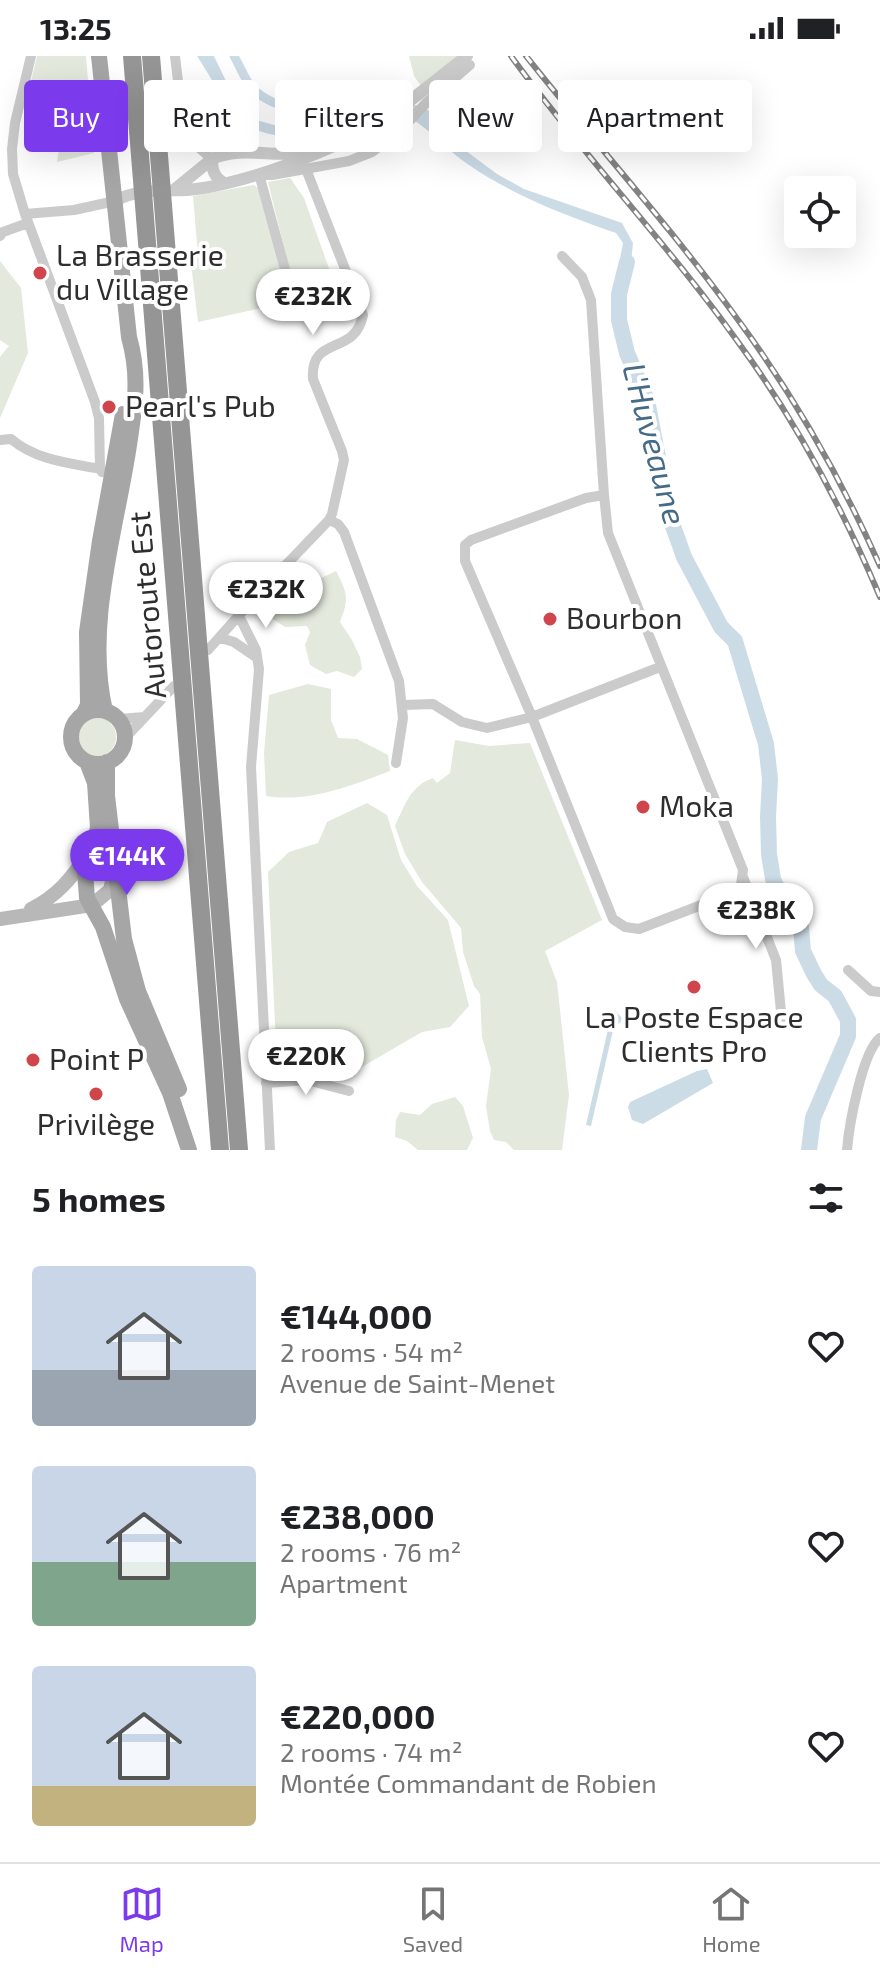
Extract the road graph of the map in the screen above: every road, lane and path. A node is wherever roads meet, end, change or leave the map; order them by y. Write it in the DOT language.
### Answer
graph roads {
  1 [pos="31,56"];
  2 [pos="99,56"];
  3 [pos="132,56"];
  4 [pos="151,56"];
  5 [pos="175,56"];
  6 [pos="469,60"];
  7 [pos="413,99"];
  8 [pos="305,152"];
  9 [pos="314,152"];
  10 [pos="247,153"];
  11 [pos="212,159"];
  12 [pos="306,169"];
  13 [pos="259,174"];
  14 [pos="224,183"];
  15 [pos="172,190"];
  16 [pos="115,201"];
  17 [pos="154,216"];
  18 [pos="27,218"];
  19 [pos="0,236"];
  20 [pos="562,256"];
  21 [pos="292,295"];
  22 [pos="129,337"];
  23 [pos="99,418"];
  24 [pos="121,424"];
  25 [pos="0,440"];
  26 [pos="129,446"];
  27 [pos="100,469"];
  28 [pos="110,484"];
  29 [pos="604,495"];
  30 [pos="329,520"];
  31 [pos="239,616"];
  32 [pos="221,638"];
  33 [pos="208,650"];
  34 [pos="257,658"];
  35 [pos="658,662"];
  36 [pos="174,686"];
  37 [pos="403,705"];
  38 [pos="84,713"];
  39 [pos="112,715"];
  40 [pos="147,716"];
  41 [pos="532,717"];
  42 [pos="124,739"];
  43 [pos="87,762"];
  44 [pos="107,762"];
  45 [pos="396,763"];
  46 [pos="96,837"];
  47 [pos="114,860"];
  48 [pos="743,877"];
  49 [pos="92,905"];
  50 [pos="66,907"];
  51 [pos="19,916"];
  52 [pos="0,919"];
  53 [pos="103,927"];
  54 [pos="848,970"];
  55 [pos="880,992"];
  56 [pos="782,1022"];
  57 [pos="880,1038"];
  58 [pos="266,1083"];
  59 [pos="349,1091"];
  60 [pos="189,1150"];
  61 [pos="198,1150"];
  62 [pos="220,1150"];
  63 [pos="239,1150"];
  64 [pos="270,1150"];
  65 [pos="847,1150"];
  1 -- 18 [label="street"];
  2 -- 16 [label="main road"];
  3 -- 17 [label="highway, Autoroute Est"];
  4 -- 17 [label="highway, Autoroute Est"];
  5 -- 11 [label="street"];
  6 -- 7 [label="street"];
  6 -- 12 [label="street"];
  8 -- 10 [label="street"];
  9 -- 13 [label="street"];
  10 -- 11 [label="street"];
  10 -- 13 [label="street"];
  11 -- 14 [label="street"];
  11 -- 15 [label="street"];
  12 -- 13 [label="street"];
  12 -- 30 [label="street"];
  13 -- 14 [label="street"];
  13 -- 21 [label="street"];
  14 -- 15 [label="street"];
  15 -- 16 [label="street"];
  16 -- 18 [label="street"];
  16 -- 22 [label="main road"];
  17 -- 62 [label="highway, Autoroute Est"];
  17 -- 63 [label="highway, Autoroute Est"];
  18 -- 19 [label="street"];
  18 -- 23 [label="street"];
  20 -- 29 [label="street"];
  22 -- 24 [label="main road"];
  22 -- 26 [label="main road"];
  23 -- 24 [label="street"];
  23 -- 27 [label="street"];
  24 -- 26 [label="street"];
  24 -- 28 [label="main road"];
  25 -- 27 [label="street"];
  26 -- 39 [label="main road"];
  27 -- 28 [label="street"];
  28 -- 38 [label="main road"];
  29 -- 35 [label="street"];
  29 -- 41 [label="street"];
  30 -- 31 [label="street"];
  30 -- 37 [label="street"];
  31 -- 32 [label="street"];
  31 -- 34 [label="street"];
  32 -- 33 [label="street"];
  32 -- 34 [label="street"];
  34 -- 58 [label="street"];
  35 -- 41 [label="street"];
  35 -- 48 [label="street"];
  36 -- 40 [label="street"];
  37 -- 41 [label="street"];
  37 -- 45 [label="street"];
  38 -- 39 [label="main road"];
  38 -- 43 [label="main road"];
  39 -- 40 [label="street"];
  39 -- 42 [label="main road"];
  40 -- 42 [label="street"];
  41 -- 48 [label="street"];
  42 -- 44 [label="main road"];
  43 -- 44 [label="main road"];
  43 -- 46 [label="main road"];
  44 -- 47 [label="main road"];
  46 -- 49 [label="main road"];
  46 -- 51 [label="main road"];
  47 -- 49 [label="main road"];
  47 -- 61 [label="main road"];
  48 -- 56 [label="street"];
  49 -- 50 [label="main road"];
  49 -- 53 [label="main road"];
  50 -- 51 [label="main road"];
  50 -- 53 [label="main road"];
  51 -- 52 [label="main road"];
  53 -- 60 [label="main road"];
  54 -- 55 [label="street"];
  57 -- 65 [label="street"];
  58 -- 59 [label="street"];
  58 -- 64 [label="street"];
}
